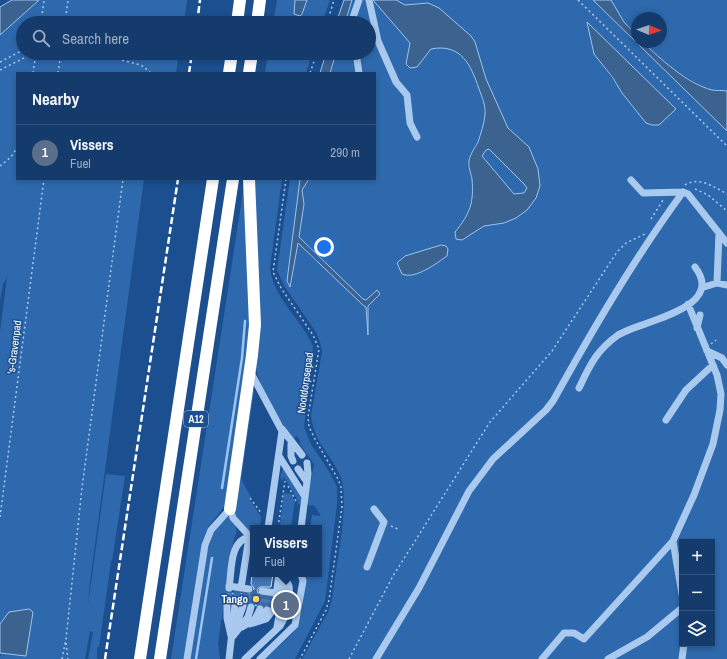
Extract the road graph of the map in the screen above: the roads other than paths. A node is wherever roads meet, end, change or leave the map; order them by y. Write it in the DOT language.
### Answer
graph roads {
  1 [pos="240,0"];
  2 [pos="260,0"];
  3 [pos="359,0"];
  4 [pos="369,0"];
  5 [pos="238,16"];
  6 [pos="258,16"];
  7 [pos="353,16"];
  8 [pos="373,16"];
  9 [pos="376,32"];
  10 [pos="231,60"];
  11 [pos="251,60"];
  12 [pos="255,60"];
  13 [pos="357,60"];
  14 [pos="229,72"];
  15 [pos="249,72"];
  16 [pos="254,72"];
  17 [pos="359,72"];
  18 [pos="417,137"];
  19 [pos="213,180"];
  20 [pos="233,180"];
  21 [pos="249,180"];
  22 [pos="631,180"];
  23 [pos="679,192"];
  24 [pos="719,233"];
  25 [pos="727,243"];
  26 [pos="695,267"];
  27 [pos="717,283"];
  28 [pos="727,285"];
  29 [pos="704,287"];
  30 [pos="688,304"];
  31 [pos="700,315"];
  32 [pos="697,328"];
  33 [pos="707,350"];
  34 [pos="713,365"];
  35 [pos="727,365"];
  36 [pos="250,371"];
  37 [pos="578,388"];
  38 [pos="720,410"];
  39 [pos="727,414"];
  40 [pos="666,420"];
  41 [pos="279,425"];
  42 [pos="291,443"];
  43 [pos="302,455"];
  44 [pos="279,456"];
  45 [pos="293,461"];
  46 [pos="307,463"];
  47 [pos="298,469"];
  48 [pos="307,487"];
  49 [pos="304,503"];
  50 [pos="230,509"];
  51 [pos="374,509"];
  52 [pos="268,525"];
  53 [pos="301,525"];
  54 [pos="250,538"];
  55 [pos="250,539"];
  56 [pos="673,541"];
  57 [pos="250,545"];
  58 [pos="367,567"];
  59 [pos="679,576"];
  60 [pos="278,577"];
  61 [pos="285,577"];
  62 [pos="302,577"];
  63 [pos="227,604"];
  64 [pos="235,605"];
  65 [pos="244,606"];
  66 [pos="252,607"];
  67 [pos="679,610"];
  68 [pos="274,611"];
  69 [pos="250,624"];
  70 [pos="236,630"];
  71 [pos="232,642"];
  72 [pos="684,647"];
  73 [pos="140,659"];
  74 [pos="160,659"];
  75 [pos="187,659"];
  76 [pos="229,659"];
  77 [pos="245,659"];
  78 [pos="260,659"];
  79 [pos="376,659"];
  80 [pos="542,659"];
  81 [pos="608,659"];
  82 [pos="682,659"];
  1 -- 5 [label="highway"];
  2 -- 6 [label="highway"];
  3 -- 7 [label="lane"];
  4 -- 8 [label="lane"];
  9 -- 18 [label="lane"];
  10 -- 14 [label="highway"];
  11 -- 15 [label="highway"];
  12 -- 16 [label="highway"];
  13 -- 17 [label="lane"];
  19 -- 73 [label="highway, A12"];
  20 -- 74 [label="highway, A12"];
  21 -- 36 [label="highway"];
  22 -- 23 [label="lane"];
  23 -- 24 [label="lane"];
  23 -- 79 [label="lane"];
  24 -- 25 [label="lane"];
  24 -- 27 [label="lane"];
  26 -- 29 [label="lane"];
  27 -- 28 [label="lane"];
  27 -- 29 [label="lane"];
  29 -- 30 [label="lane"];
  30 -- 32 [label="lane"];
  30 -- 37 [label="lane"];
  31 -- 32 [label="lane"];
  32 -- 33 [label="lane"];
  33 -- 34 [label="lane"];
  33 -- 35 [label="lane"];
  34 -- 38 [label="lane"];
  34 -- 40 [label="lane"];
  36 -- 41 [label="lane"];
  36 -- 50 [label="highway"];
  38 -- 39 [label="lane"];
  38 -- 56 [label="lane"];
  41 -- 42 [label="lane"];
  41 -- 44 [label="lane"];
  42 -- 43 [label="lane"];
  42 -- 45 [label="lane"];
  44 -- 49 [label="lane"];
  44 -- 52 [label="lane"];
  46 -- 48 [label="lane"];
  47 -- 48 [label="lane"];
  48 -- 49 [label="lane"];
  49 -- 53 [label="lane"];
  50 -- 54 [label="lane"];
  50 -- 75 [label="lane"];
  51 -- 58 [label="lane"];
  55 -- 57 [label="lane"];
  56 -- 59 [label="lane"];
  56 -- 80 [label="lane"];
  60 -- 61 [label="lane"];
  62 -- 78 [label="lane"];
  63 -- 71 [label="lane"];
  64 -- 71 [label="lane"];
  65 -- 71 [label="lane"];
  66 -- 70 [label="lane"];
  67 -- 81 [label="lane"];
  68 -- 69 [label="lane"];
  68 -- 69 [label="lane"];
  68 -- 77 [label="lane"];
  69 -- 70 [label="lane"];
  70 -- 71 [label="lane"];
  71 -- 76 [label="lane"];
  72 -- 82 [label="lane"];
}
